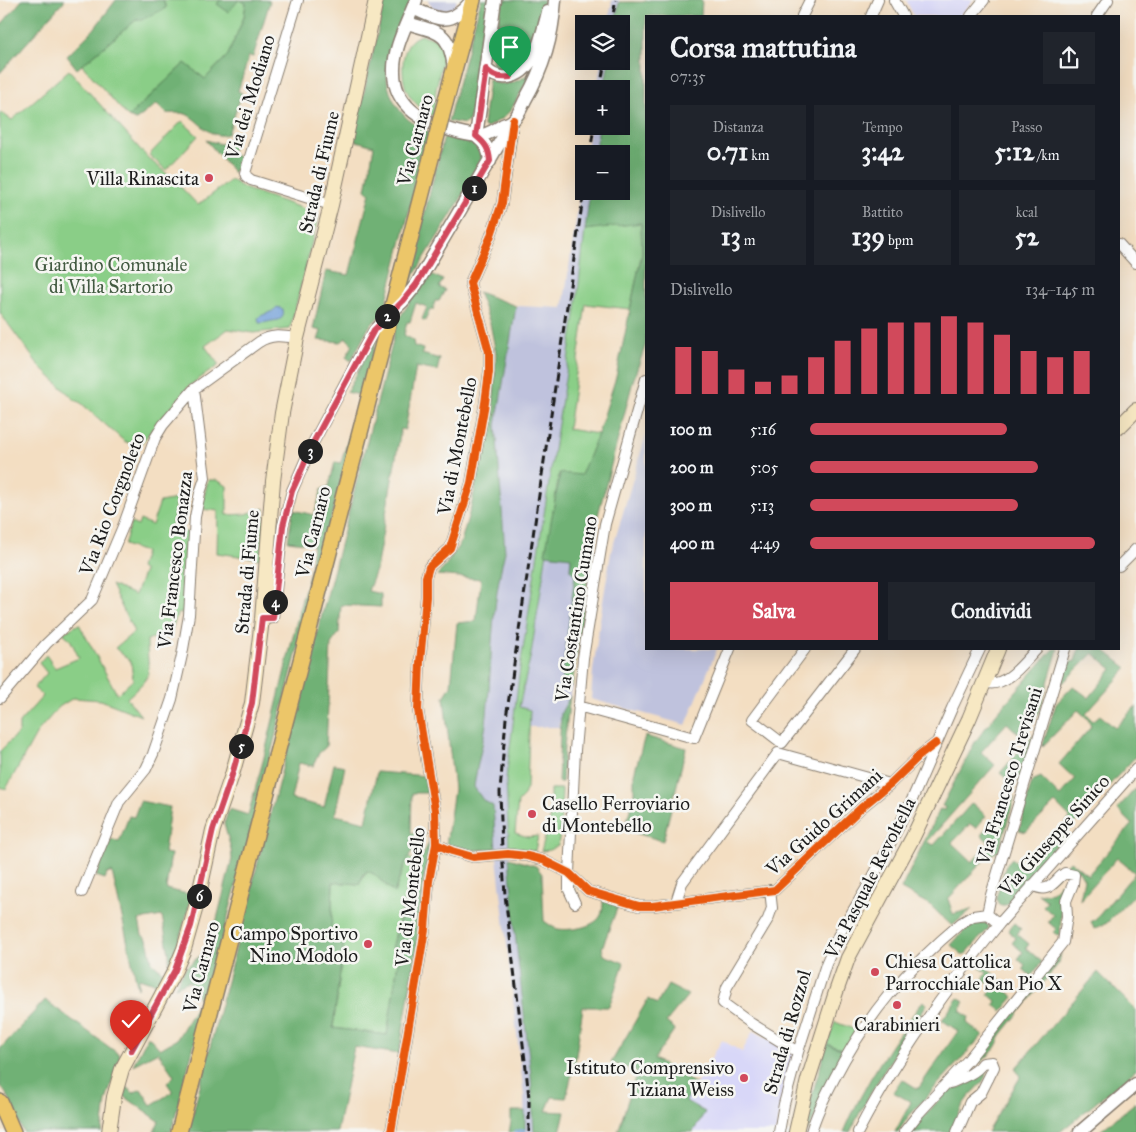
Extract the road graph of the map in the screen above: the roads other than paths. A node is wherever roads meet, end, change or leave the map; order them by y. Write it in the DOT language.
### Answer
graph roads {
  1 [pos="298,0"];
  2 [pos="376,0"];
  3 [pos="472,0"];
  4 [pos="495,0"];
  5 [pos="551,0"];
  6 [pos="556,0"];
  7 [pos="810,0"];
  8 [pos="878,0"];
  9 [pos="894,0"];
  10 [pos="984,0"];
  11 [pos="1108,0"];
  12 [pos="415,4"];
  13 [pos="802,15"];
  14 [pos="871,15"];
  15 [pos="902,15"];
  16 [pos="972,15"];
  17 [pos="1098,15"];
  18 [pos="407,23"];
  19 [pos="486,69"];
  20 [pos="454,70"];
  21 [pos="513,120"];
  22 [pos="476,136"];
  23 [pos="490,161"];
  24 [pos="331,205"];
  25 [pos="1120,245"];
  26 [pos="1136,264"];
  27 [pos="389,314"];
  28 [pos="298,338"];
  29 [pos="645,382"];
  30 [pos="194,389"];
  31 [pos="1136,410"];
  32 [pos="1120,426"];
  33 [pos="1136,549"];
  34 [pos="1120,565"];
  35 [pos="262,618"];
  36 [pos="730,650"];
  37 [pos="804,650"];
  38 [pos="854,650"];
  39 [pos="980,650"];
  40 [pos="998,650"];
  41 [pos="1036,650"];
  42 [pos="1066,650"];
  43 [pos="984,682"];
  44 [pos="0,698"];
  45 [pos="578,706"];
  46 [pos="936,743"];
  47 [pos="1136,769"];
  48 [pos="890,784"];
  49 [pos="436,844"];
  50 [pos="569,873"];
  51 [pos="1032,885"];
  52 [pos="770,890"];
  53 [pos="82,892"];
  54 [pos="676,902"];
  55 [pos="575,903"];
  56 [pos="987,914"];
  57 [pos="999,924"];
  58 [pos="798,1052"];
  59 [pos="947,1084"];
  60 [pos="1136,1084"];
  61 [pos="0,1102"];
  62 [pos="12,1132"];
  63 [pos="109,1132"];
  64 [pos="178,1132"];
  65 [pos="391,1132"];
  66 [pos="779,1132"];
  67 [pos="796,1132"];
  68 [pos="811,1132"];
  69 [pos="858,1132"];
  70 [pos="904,1132"];
  71 [pos="957,1132"];
  72 [pos="1080,1132"];
  1 -- 24 [label="street, Via dei Modiano"];
  2 -- 24 [label="main road, Strada di Fiume"];
  3 -- 12 [label="street"];
  3 -- 20 [label="main road, Via Carnaro"];
  4 -- 19 [label="street"];
  5 -- 19 [label="street"];
  6 -- 21 [label="street"];
  7 -- 13 [label="street"];
  8 -- 14 [label="street"];
  9 -- 15 [label="street"];
  10 -- 16 [label="street"];
  11 -- 17 [label="street"];
  12 -- 18 [label="street"];
  18 -- 20 [label="street"];
  18 -- 22 [label="street"];
  19 -- 22 [label="street"];
  20 -- 27 [label="main road, Via Carnaro, bridge"];
  21 -- 22 [label="street"];
  21 -- 23 [label="street"];
  21 -- 49 [label="street, Via di Montebello"];
  22 -- 23 [label="street"];
  23 -- 27 [label="street"];
  24 -- 28 [label="main road, Strada di Fiume"];
  25 -- 26 [label="street"];
  27 -- 35 [label="street"];
  27 -- 64 [label="main road, Via Carnaro"];
  28 -- 30 [label="street, Via Rio Corgnoleto"];
  28 -- 35 [label="main road, Strada di Fiume"];
  29 -- 45 [label="street, Via Costantino Cumano"];
  30 -- 44 [label="street, Via Rio Corgnoleto"];
  30 -- 53 [label="street, Via Francesco Bonazza"];
  31 -- 32 [label="main road"];
  33 -- 34 [label="street"];
  35 -- 63 [label="main road, Strada di Fiume"];
  36 -- 45 [label="street"];
  37 -- 38 [label="street"];
  39 -- 46 [label="street, Strada di Rozzol"];
  40 -- 43 [label="main road, Via Pasquale Revoltella"];
  41 -- 43 [label="street"];
  42 -- 56 [label="street, Via Francesco Trevisani"];
  43 -- 67 [label="main road, Via Pasquale Revoltella"];
  45 -- 50 [label="street, Via Costantino Cumano"];
  46 -- 48 [label="street, Via Guido Grimani"];
  46 -- 58 [label="street, Strada di Rozzol"];
  47 -- 51 [label="street, Via Giuseppe Sinico"];
  48 -- 52 [label="street, Via Guido Grimani"];
  48 -- 54 [label="street"];
  49 -- 50 [label="street, Via Guido Grimani"];
  49 -- 65 [label="street, Via di Montebello"];
  50 -- 54 [label="street, Via Guido Grimani"];
  50 -- 55 [label="street, Via Costantino Cumano"];
  51 -- 57 [label="street, Via Giuseppe Sinico"];
  51 -- 59 [label="street"];
  52 -- 54 [label="street, Via Guido Grimani"];
  52 -- 58 [label="street"];
  56 -- 57 [label="street, Via Giuseppe Sinico"];
  56 -- 68 [label="street"];
  57 -- 69 [label="street, Via Giuseppe Sinico"];
  58 -- 66 [label="street, Strada di Rozzol"];
  59 -- 70 [label="street"];
  59 -- 71 [label="street"];
  60 -- 72 [label="street"];
  61 -- 62 [label="main road"];
}
